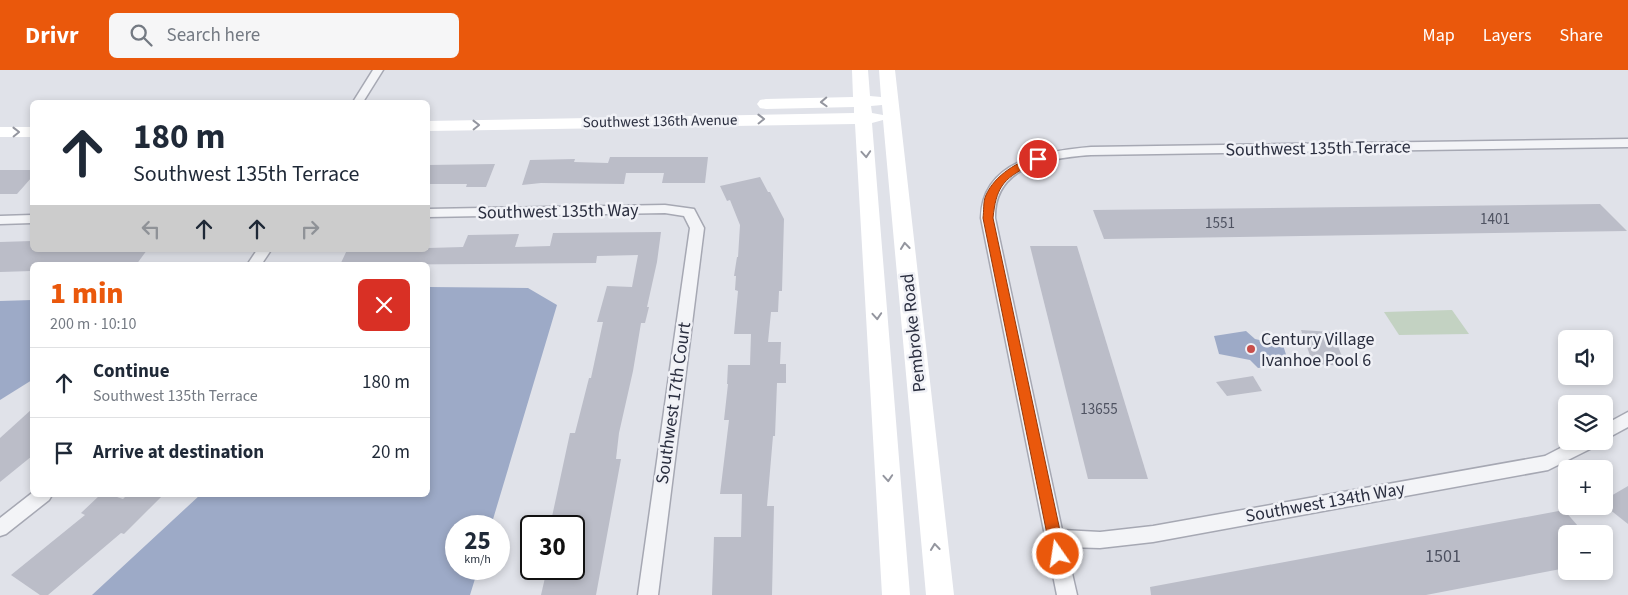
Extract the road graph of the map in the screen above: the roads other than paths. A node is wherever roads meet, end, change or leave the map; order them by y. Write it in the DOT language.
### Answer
graph roads {
  1 [pos="378,70"];
  2 [pos="860,70"];
  3 [pos="887,70"];
  4 [pos="359,100"];
  5 [pos="891,109"];
  6 [pos="862,110"];
  7 [pos="430,112"];
  8 [pos="30,117"];
  9 [pos="0,118"];
  10 [pos="430,126"];
  11 [pos="0,132"];
  12 [pos="30,132"];
  13 [pos="1628,142"];
  14 [pos="689,212"];
  15 [pos="430,213"];
  16 [pos="0,220"];
  17 [pos="30,220"];
  18 [pos="1628,419"];
  19 [pos="1613,428"];
  20 [pos="1573,450"];
  21 [pos="40,497"];
  22 [pos="0,528"];
  23 [pos="1054,538"];
  24 [pos="648,595"];
  25 [pos="896,595"];
  26 [pos="940,595"];
  27 [pos="1067,595"];
  1 -- 4 [label="street"];
  2 -- 6 [label="main road, Pembroke Road"];
  3 -- 5 [label="main road, Pembroke Road"];
  5 -- 6 [label="main road, Southwest 136th Avenue"];
  26 -- 5 [label="main road, Pembroke Road, one-way"];
  6 -- 7 [label="main road, Southwest 136th Avenue, one-way"];
  10 -- 6 [label="main road, Southwest 136th Avenue, one-way"];
  6 -- 25 [label="main road, Pembroke Road, one-way"];
  8 -- 9 [label="main road"];
  11 -- 12 [label="main road, one-way"];
  13 -- 23 [label="street, Southwest 135th Terrace"];
  14 -- 15 [label="street, Southwest 135th Way"];
  14 -- 24 [label="street, Southwest 17th Court"];
  16 -- 17 [label="street"];
  18 -- 19 [label="street"];
  20 -- 23 [label="street, Southwest 134th Way"];
  21 -- 22 [label="street"];
  23 -- 27 [label="street"];
}
